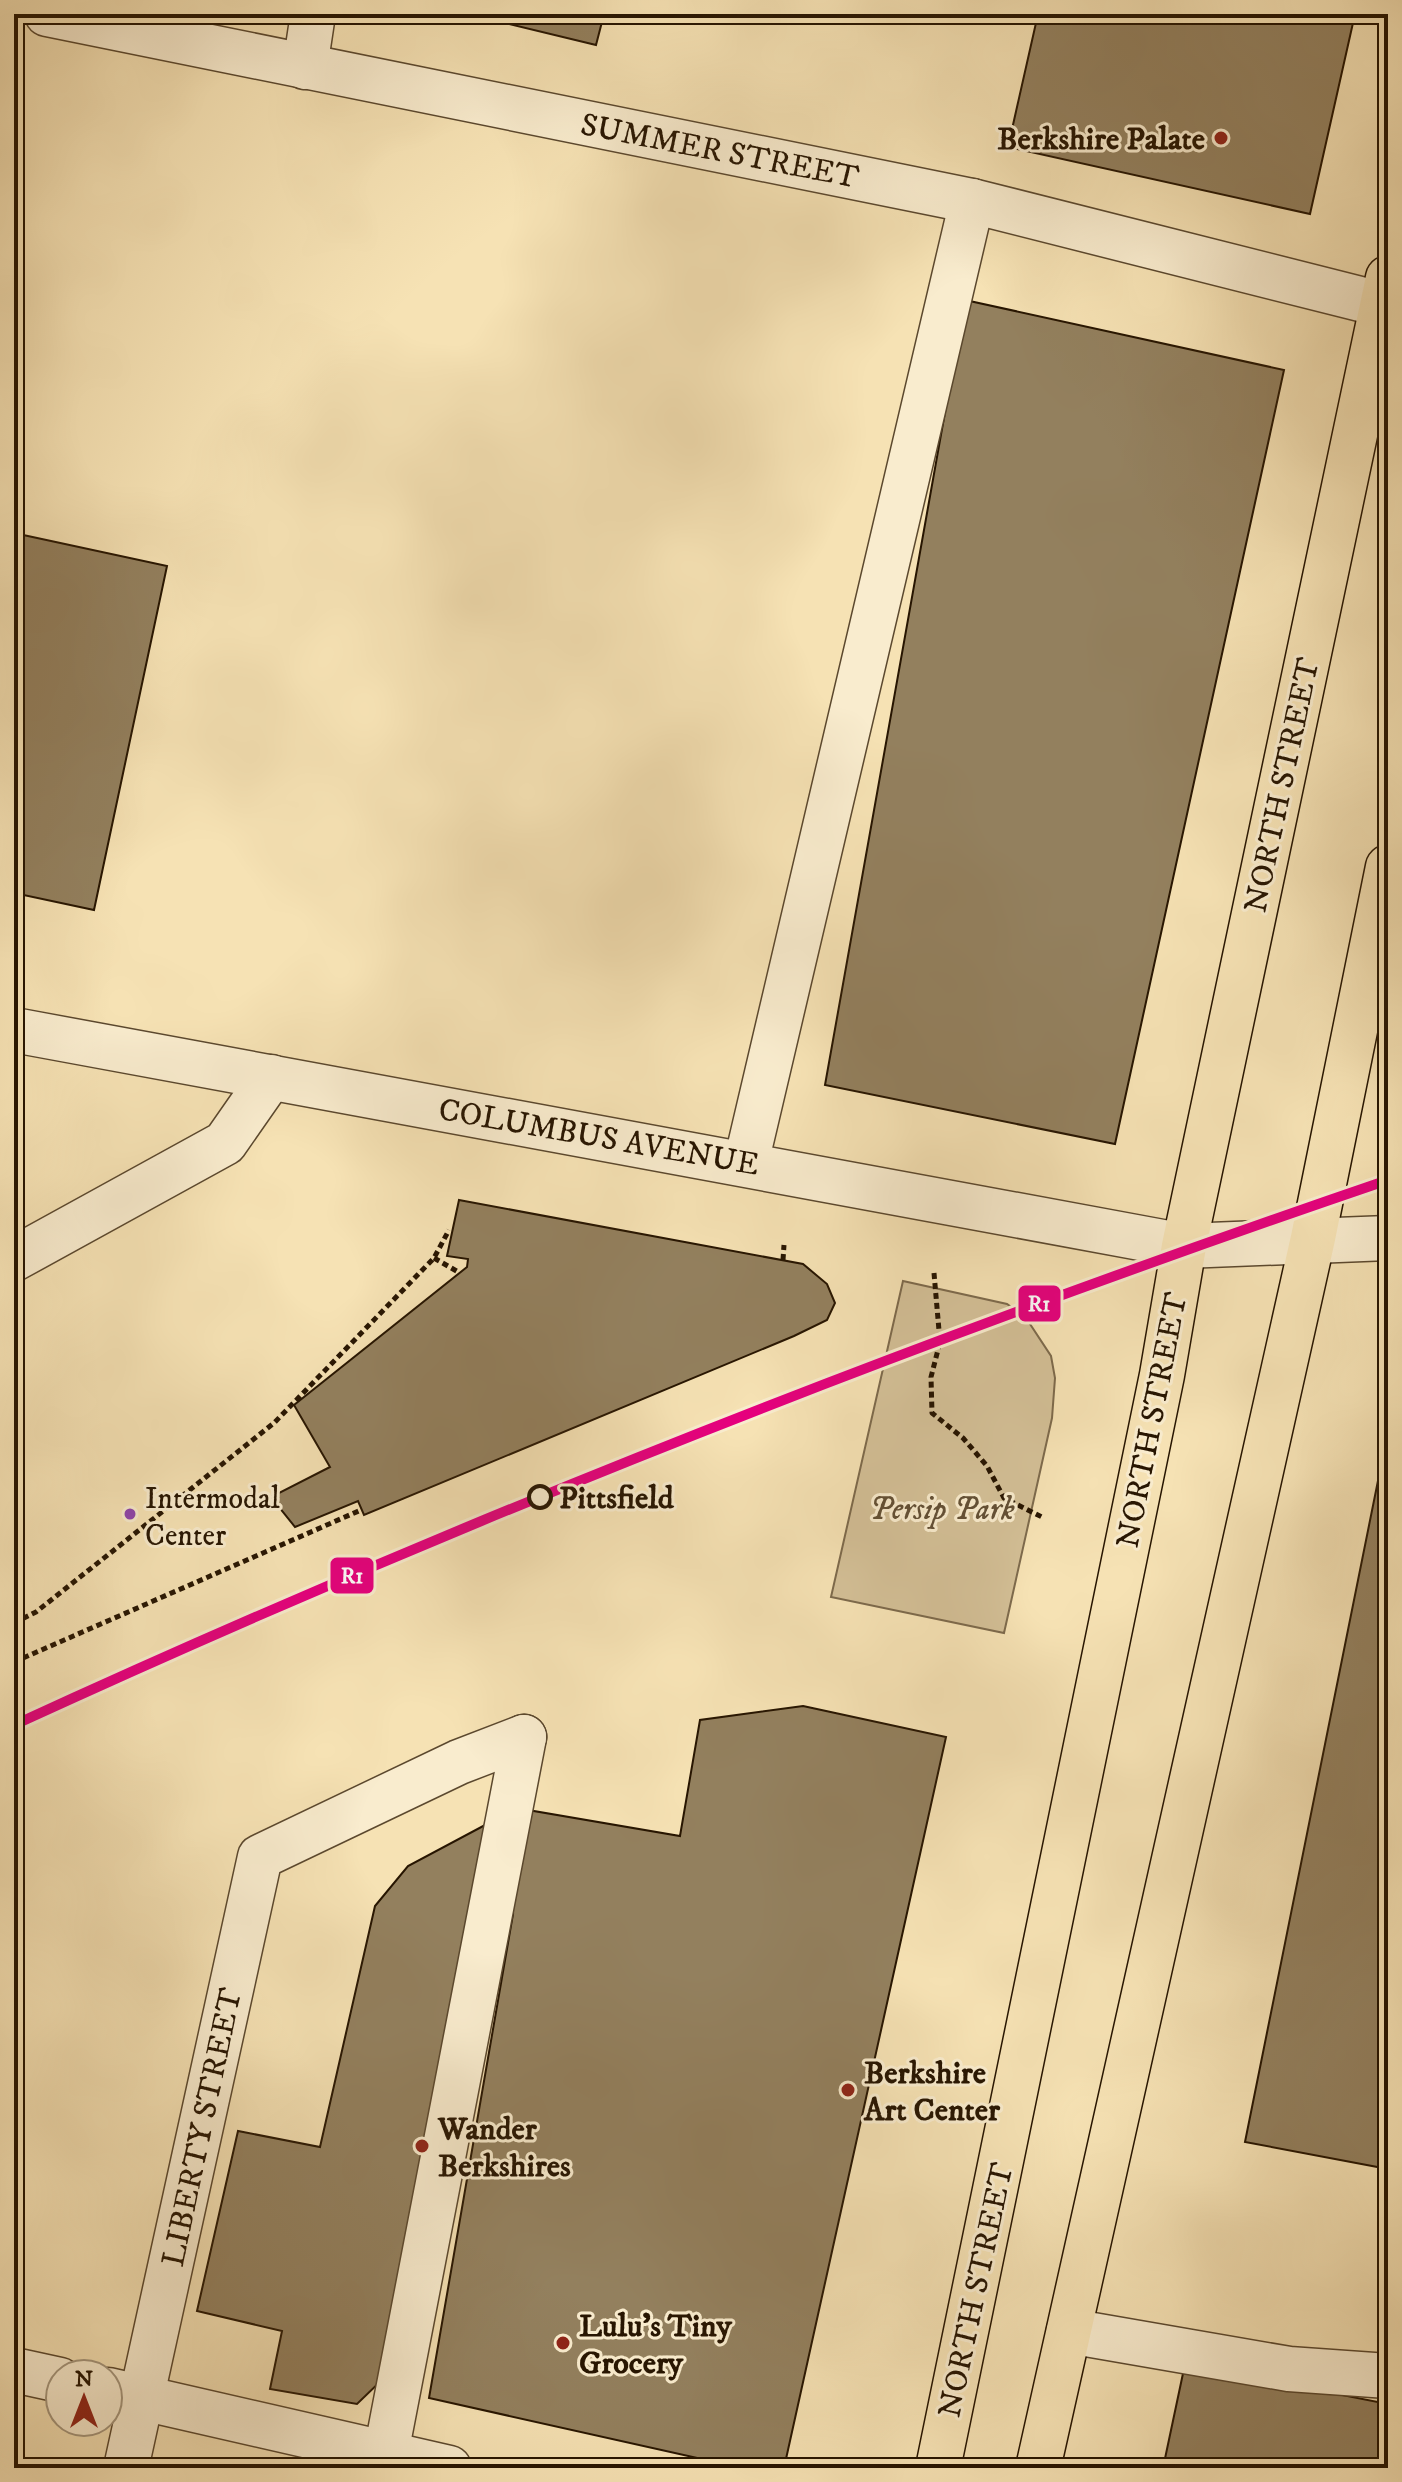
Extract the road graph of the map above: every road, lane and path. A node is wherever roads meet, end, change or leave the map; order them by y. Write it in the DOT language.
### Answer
graph roads {
  1 [pos="47,14"];
  2 [pos="313,14"];
  3 [pos="126,22"];
  4 [pos="305,67"];
  5 [pos="972,201"];
  6 [pos="1386,296"];
  7 [pos="1388,867"];
  8 [pos="14,1030"];
  9 [pos="271,1077"];
  10 [pos="746,1163"];
  11 [pos="449,1230"];
  12 [pos="1313,1238"];
  13 [pos="1388,1238"];
  14 [pos="784,1245"];
  15 [pos="1184,1246"];
  16 [pos="434,1258"];
  17 [pos="14,1259"];
  18 [pos="783,1260"];
  19 [pos="460,1273"];
  20 [pos="934,1273"];
  21 [pos="361,1510"];
  22 [pos="1042,1517"];
  23 [pos="14,1623"];
  24 [pos="14,1662"];
  25 [pos="1069,2331"];
  26 [pos="14,2370"];
  27 [pos="1388,2376"];
  28 [pos="44,2377"];
  29 [pos="125,2394"];
  30 [pos="386,2453"];
  31 [pos="126,2468"];
  32 [pos="449,2468"];
  33 [pos="938,2468"];
  34 [pos="1038,2468"];
  1 -- 3 [label="street, SUMMER STREET"];
  2 -- 4 [label="street"];
  3 -- 4 [label="street, SUMMER STREET"];
  4 -- 5 [label="street, SUMMER STREET"];
  5 -- 6 [label="street, SUMMER STREET"];
  5 -- 10 [label="street"];
  6 -- 15 [label="main road, NORTH STREET"];
  7 -- 12 [label="main road"];
  8 -- 9 [label="street, COLUMBUS AVENUE"];
  9 -- 10 [label="street, COLUMBUS AVENUE"];
  9 -- 17 [label="street"];
  10 -- 15 [label="street, COLUMBUS AVENUE"];
  11 -- 16 [label="path"];
  12 -- 13 [label="street, COLUMBUS AVENUE"];
  12 -- 15 [label="street, COLUMBUS AVENUE"];
  12 -- 25 [label="main road"];
  14 -- 18 [label="path"];
  15 -- 33 [label="main road, NORTH STREET"];
  16 -- 19 [label="path"];
  16 -- 23 [label="path"];
  20 -- 22 [label="path"];
  21 -- 24 [label="path"];
  25 -- 27 [label="street"];
  25 -- 34 [label="main road"];
  26 -- 28 [label="street"];
  29 -- 30 [label="street"];
  29 -- 30 [label="street, LIBERTY STREET"];
  29 -- 31 [label="street, LIBERTY STREET"];
  30 -- 32 [label="street"];
}
